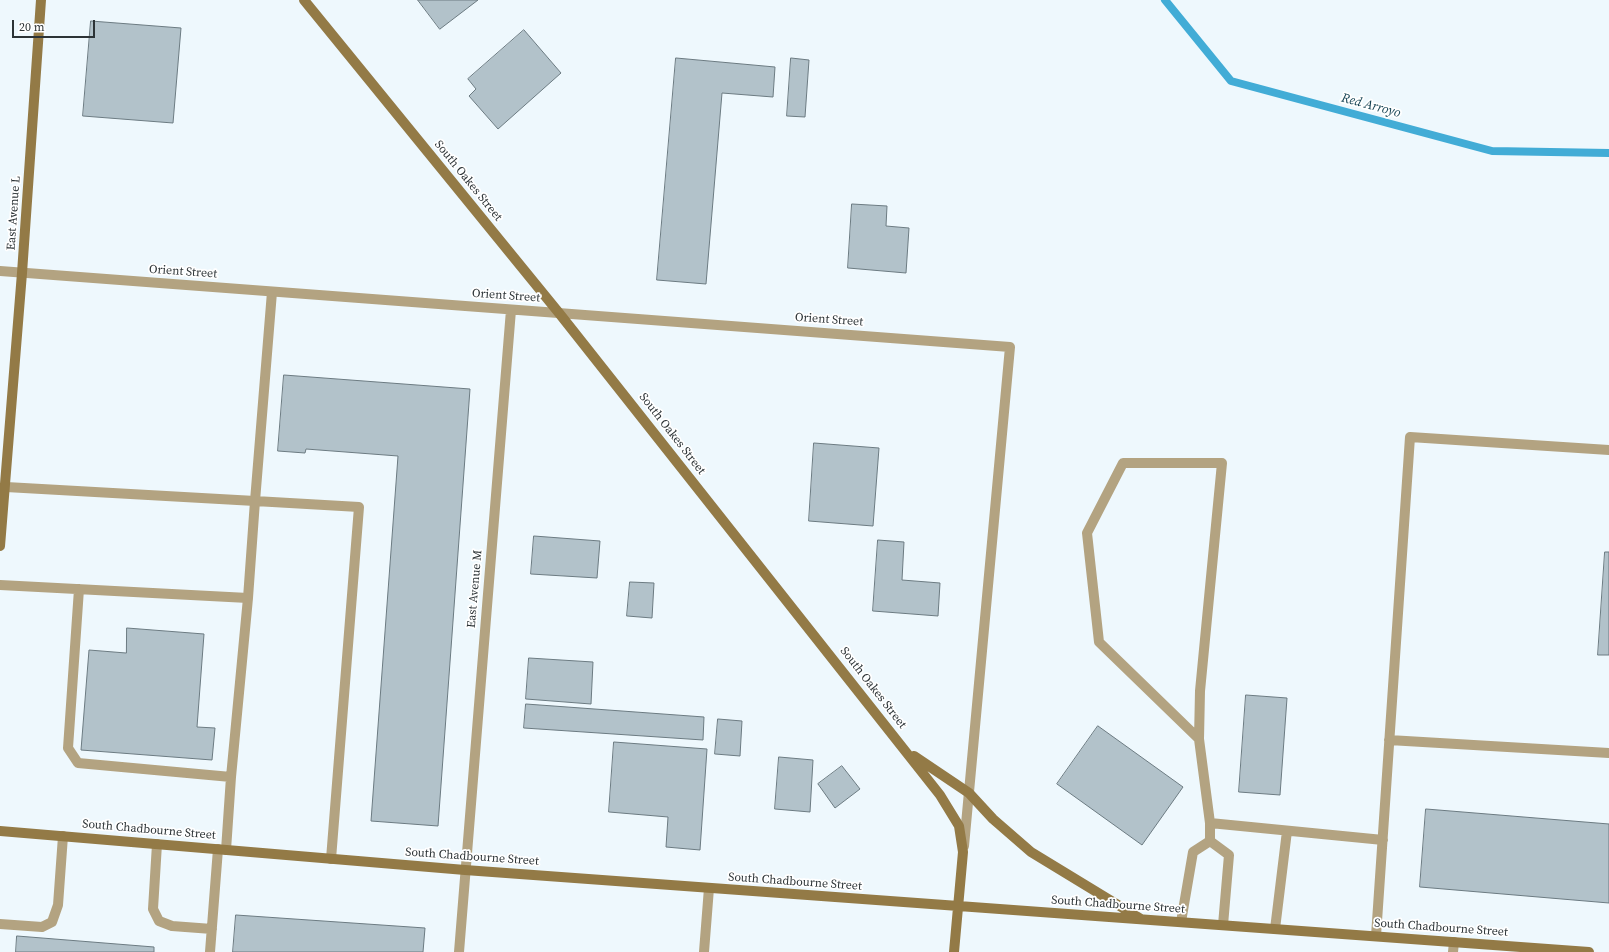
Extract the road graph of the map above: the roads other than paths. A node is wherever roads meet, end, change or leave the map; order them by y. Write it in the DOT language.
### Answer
graph roads {
  1 [pos="42,0"];
  2 [pos="304,0"];
  3 [pos="0,272"];
  4 [pos="22,273"];
  5 [pos="272,292"];
  6 [pos="510,310"];
  7 [pos="559,313"];
  8 [pos="1609,450"];
  9 [pos="6,487"];
  10 [pos="255,501"];
  11 [pos="0,546"];
  12 [pos="0,585"];
  13 [pos="79,589"];
  14 [pos="248,598"];
  15 [pos="1199,739"];
  16 [pos="1390,740"];
  17 [pos="907,752"];
  18 [pos="1609,752"];
  19 [pos="231,777"];
  20 [pos="969,793"];
  21 [pos="1210,823"];
  22 [pos="0,831"];
  23 [pos="1287,831"];
  24 [pos="63,836"];
  25 [pos="1383,840"];
  26 [pos="1210,841"];
  27 [pos="157,844"];
  28 [pos="222,850"];
  29 [pos="963,852"];
  30 [pos="331,859"];
  31 [pos="465,870"];
  32 [pos="709,888"];
  33 [pos="957,907"];
  34 [pos="1142,920"];
  35 [pos="1181,922"];
  36 [pos="0,924"];
  37 [pos="1222,925"];
  38 [pos="212,929"];
  39 [pos="1275,929"];
  40 [pos="1376,936"];
  41 [pos="1454,942"];
  42 [pos="210,952"];
  43 [pos="459,952"];
  44 [pos="704,952"];
  45 [pos="954,952"];
  46 [pos="1453,952"];
  47 [pos="1589,952"];
  1 -- 4 [label="main road, East Avenue L"];
  2 -- 7 [label="main road, South Oakes Street"];
  3 -- 4 [label="street, Orient Street"];
  4 -- 5 [label="street, Orient Street"];
  4 -- 9 [label="main road, East Avenue L"];
  5 -- 6 [label="street, Orient Street"];
  5 -- 10 [label="street"];
  6 -- 7 [label="street, Orient Street"];
  6 -- 31 [label="street, East Avenue M"];
  7 -- 17 [label="main road, South Oakes Street"];
  7 -- 20 [label="street, Orient Street"];
  8 -- 16 [label="street"];
  9 -- 10 [label="street"];
  9 -- 11 [label="main road, East Avenue L"];
  10 -- 14 [label="street"];
  10 -- 30 [label="street"];
  12 -- 13 [label="street"];
  13 -- 14 [label="street"];
  13 -- 19 [label="street"];
  14 -- 19 [label="street"];
  15 -- 15 [label="street"];
  15 -- 21 [label="street"];
  16 -- 18 [label="street"];
  16 -- 25 [label="street"];
  17 -- 20 [label="main road"];
  17 -- 29 [label="main road, South Oakes Street"];
  19 -- 28 [label="street"];
  20 -- 29 [label="street"];
  20 -- 34 [label="main road"];
  21 -- 23 [label="street"];
  21 -- 26 [label="street"];
  22 -- 24 [label="main road, South Chadbourne Street"];
  23 -- 25 [label="street"];
  23 -- 39 [label="street"];
  24 -- 27 [label="main road, South Chadbourne Street"];
  24 -- 36 [label="street"];
  25 -- 40 [label="street"];
  26 -- 35 [label="street"];
  26 -- 37 [label="street"];
  27 -- 28 [label="main road, South Chadbourne Street"];
  27 -- 38 [label="street"];
  28 -- 30 [label="main road, South Chadbourne Street"];
  28 -- 38 [label="street"];
  29 -- 33 [label="main road, South Oakes Street"];
  30 -- 31 [label="main road, South Chadbourne Street"];
  31 -- 32 [label="main road, South Chadbourne Street"];
  31 -- 43 [label="street, East Avenue M"];
  32 -- 33 [label="main road, South Chadbourne Street"];
  32 -- 44 [label="street"];
  33 -- 34 [label="main road, South Chadbourne Street"];
  33 -- 45 [label="main road, South Oakes Street"];
  34 -- 35 [label="main road, South Chadbourne Street"];
  35 -- 37 [label="main road, South Chadbourne Street"];
  37 -- 39 [label="main road, South Chadbourne Street"];
  38 -- 42 [label="street"];
  39 -- 40 [label="main road, South Chadbourne Street"];
  40 -- 41 [label="main road, South Chadbourne Street"];
  41 -- 46 [label="street"];
  41 -- 47 [label="main road, South Chadbourne Street"];
}
